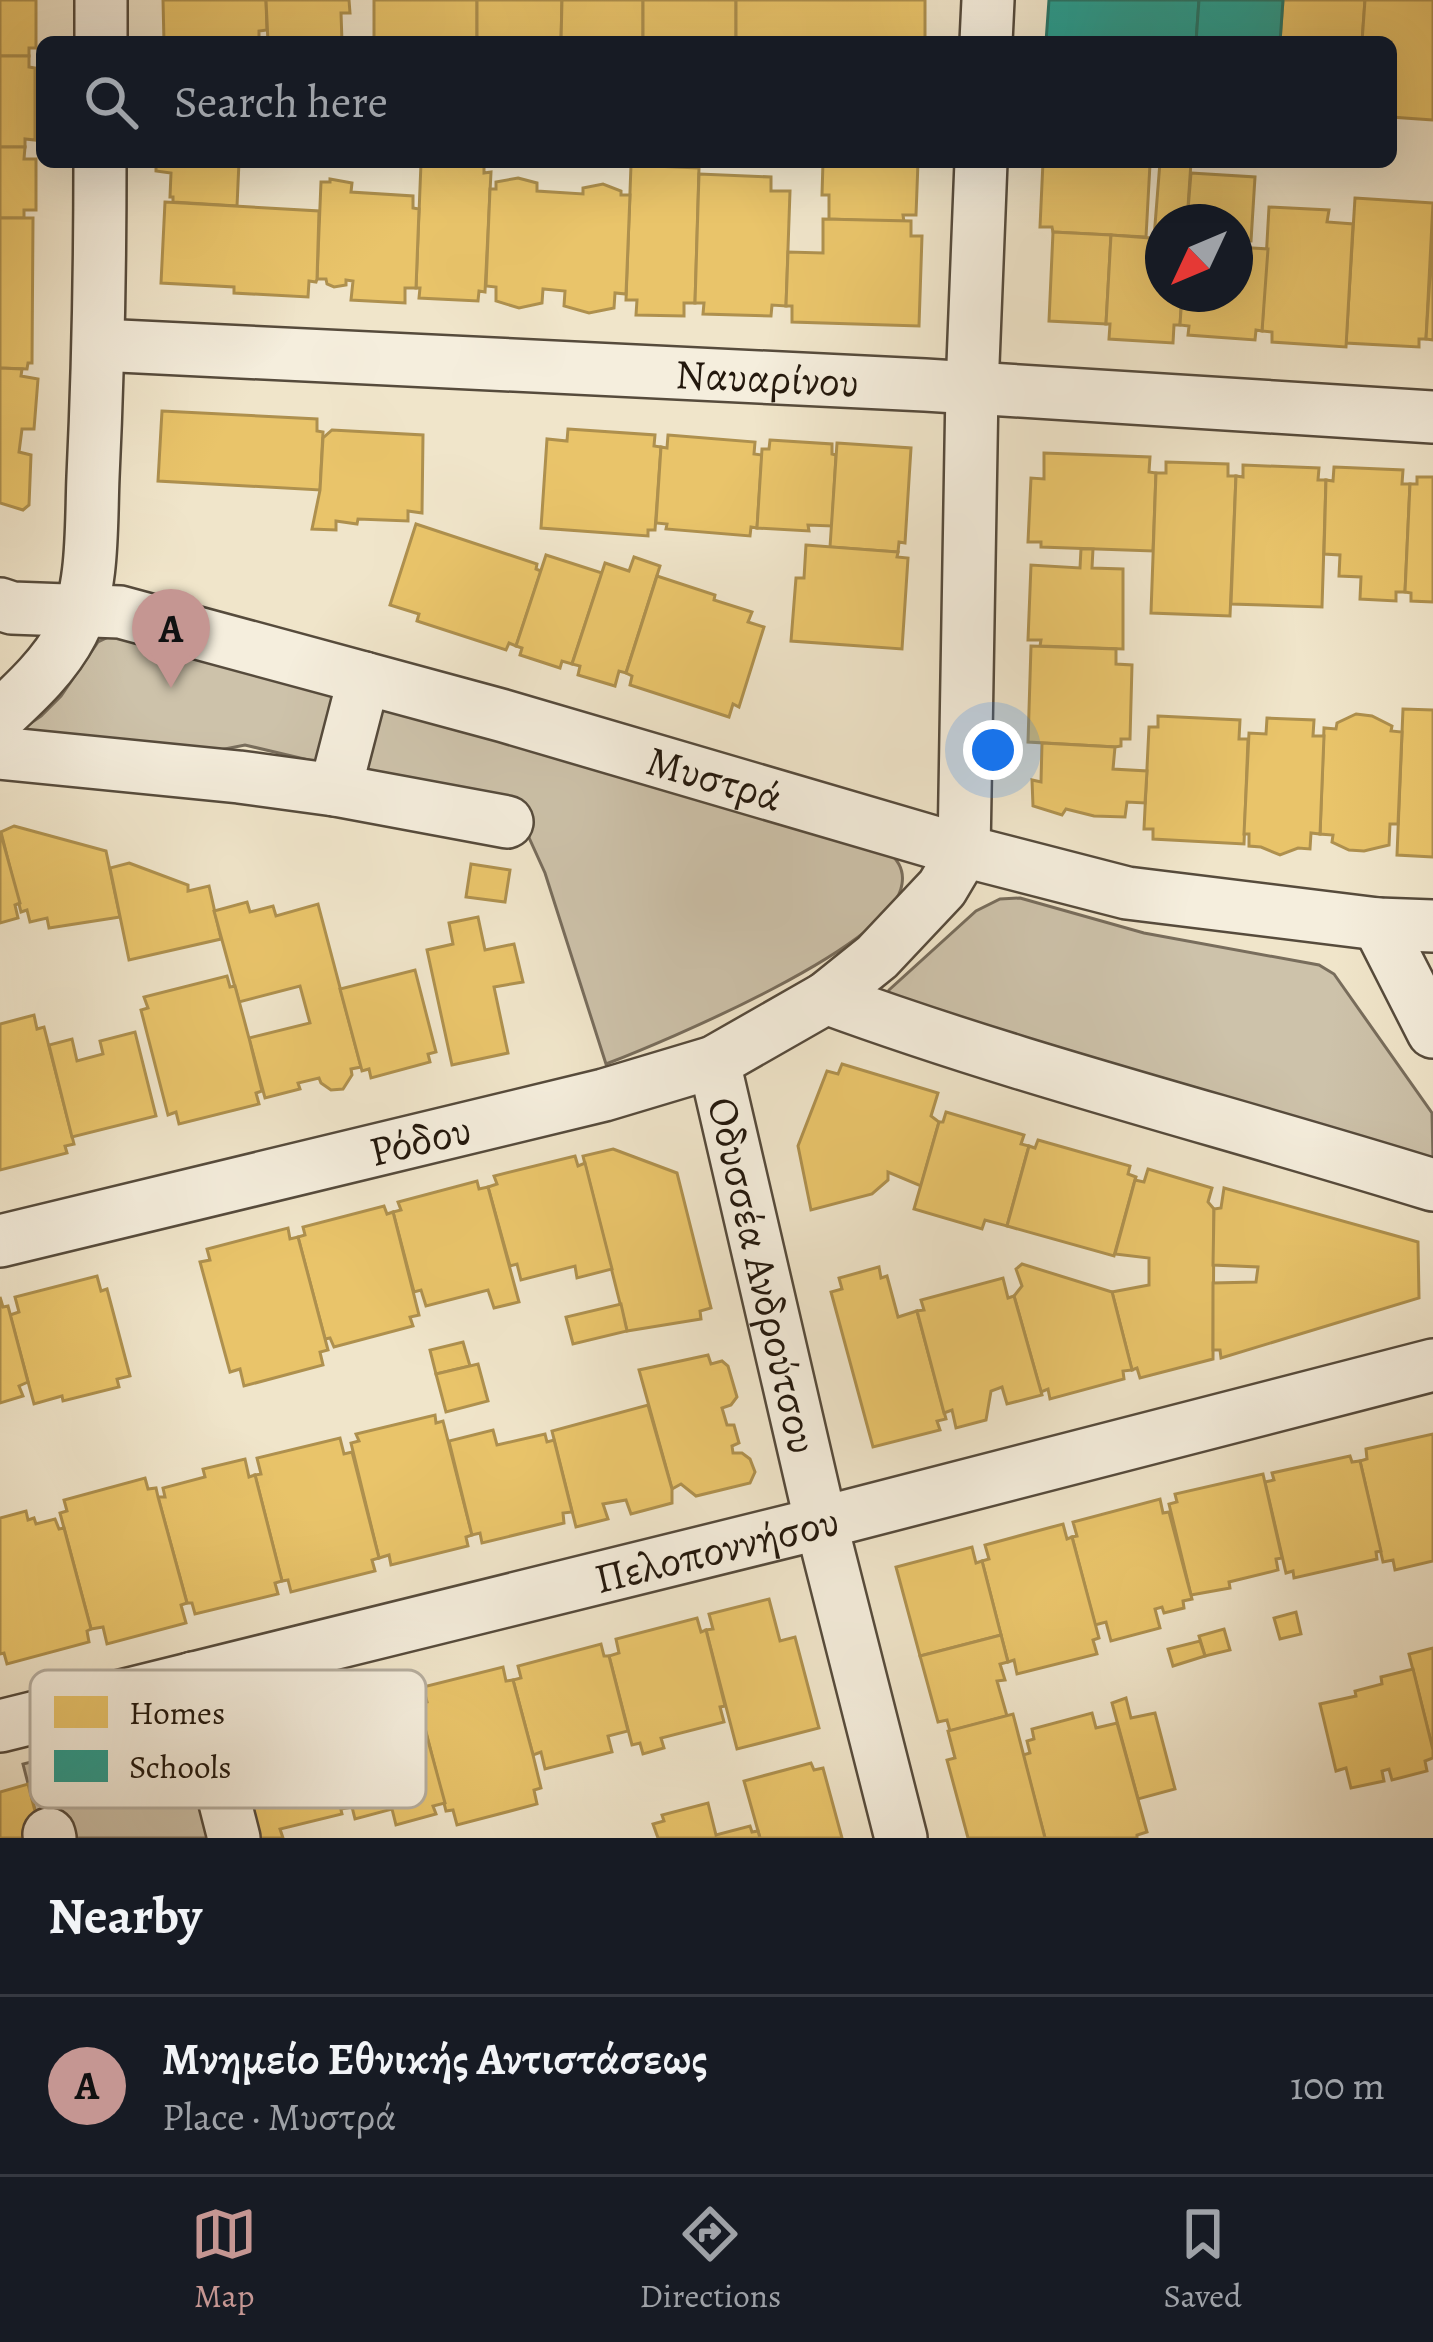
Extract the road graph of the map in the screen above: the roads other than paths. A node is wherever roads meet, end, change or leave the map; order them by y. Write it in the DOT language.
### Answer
graph roads {
  1 [pos="101,0"];
  2 [pos="988,0"];
  3 [pos="100,36"];
  4 [pos="986,36"];
  5 [pos="100,168"];
  6 [pos="981,168"];
  7 [pos="99,345"];
  8 [pos="972,389"];
  9 [pos="1433,417"];
  10 [pos="0,604"];
  11 [pos="81,609"];
  12 [pos="364,678"];
  13 [pos="0,716"];
  14 [pos="0,753"];
  15 [pos="335,790"];
  16 [pos="507,822"];
  17 [pos="964,851"];
  18 [pos="1378,924"];
  19 [pos="1433,926"];
  20 [pos="826,998"];
  21 [pos="1431,1024"];
  22 [pos="714,1062"];
  23 [pos="1433,1185"];
  24 [pos="0,1240"];
  25 [pos="1433,1365"];
  26 [pos="821,1523"];
  27 [pos="225,1670"];
  28 [pos="30,1719"];
  29 [pos="0,1726"];
  30 [pos="226,1808"];
  31 [pos="234,1838"];
  32 [pos="901,1838"];
  1 -- 3 [label="street"];
  2 -- 4 [label="street"];
  5 -- 7 [label="street"];
  6 -- 8 [label="street"];
  7 -- 8 [label="street, Ναυαρίνου"];
  7 -- 11 [label="street"];
  8 -- 9 [label="street, Ναυαρίνου"];
  8 -- 17 [label="street"];
  10 -- 11 [label="street, Μυστρά"];
  11 -- 12 [label="street, Μυστρά"];
  11 -- 13 [label="street"];
  12 -- 15 [label="street"];
  12 -- 17 [label="street, Μυστρά"];
  14 -- 15 [label="street"];
  15 -- 16 [label="street"];
  17 -- 18 [label="street, Μυστρά"];
  17 -- 20 [label="street, Ρόδου"];
  18 -- 19 [label="street, Μυστρά"];
  18 -- 21 [label="street"];
  20 -- 22 [label="street, Ρόδου"];
  20 -- 23 [label="street"];
  22 -- 24 [label="street, Ρόδου"];
  22 -- 26 [label="street, Οδυσσέα Ανδρούτσου"];
  25 -- 26 [label="street, Πελοποννήσου"];
  26 -- 27 [label="street, Πελοποννήσου"];
  26 -- 32 [label="street, Οδυσσέα Ανδρούτσου"];
  28 -- 29 [label="street, Πελοποννήσου"];
  30 -- 31 [label="street"];
}
